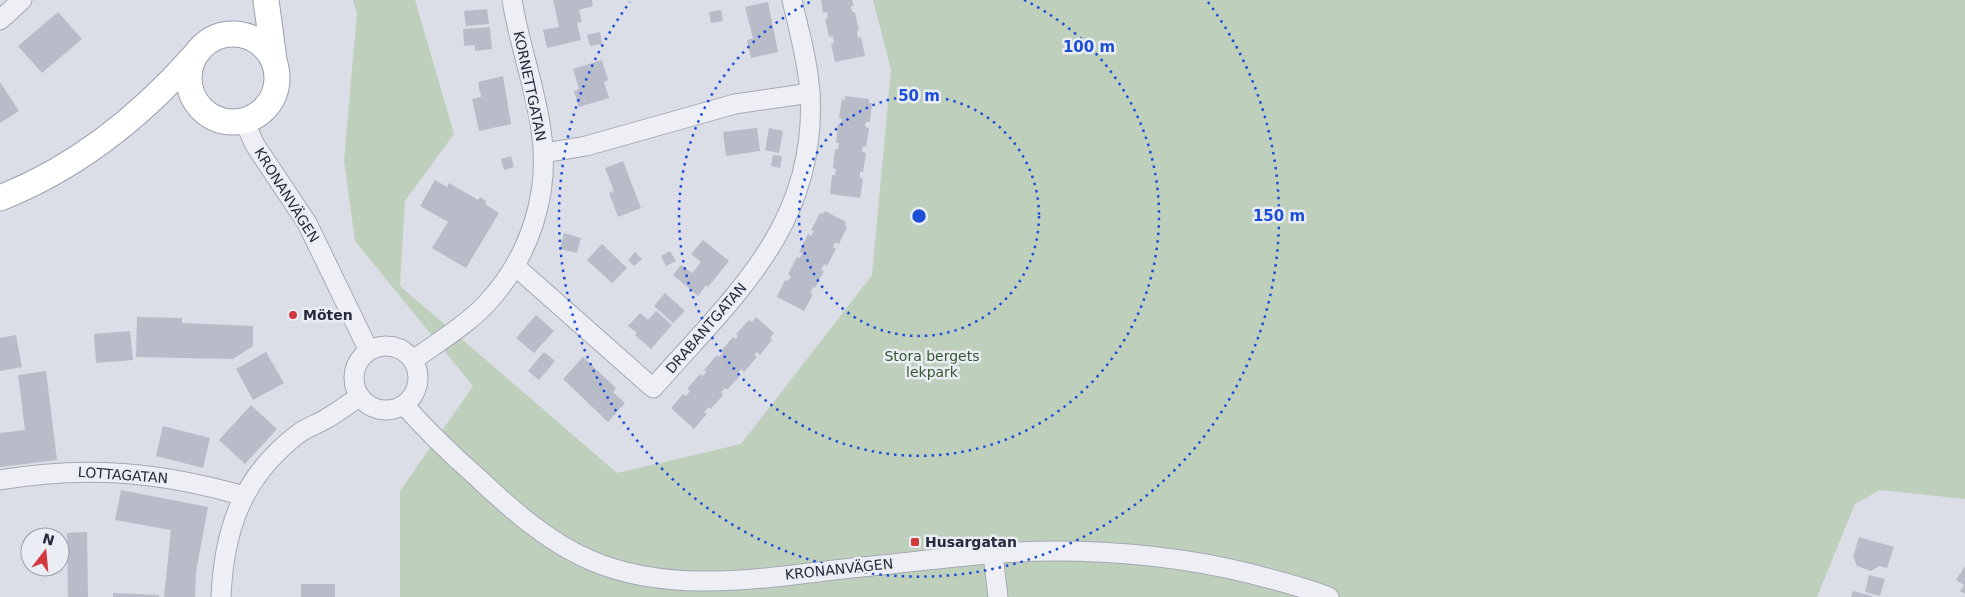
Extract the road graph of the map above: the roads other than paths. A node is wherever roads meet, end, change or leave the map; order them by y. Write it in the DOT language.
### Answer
graph roads {
  1 [pos="22,0"];
  2 [pos="257,0"];
  3 [pos="266,0"];
  4 [pos="512,0"];
  5 [pos="792,0"];
  6 [pos="0,20"];
  7 [pos="226,35"];
  8 [pos="198,52"];
  9 [pos="276,68"];
  10 [pos="810,93"];
  11 [pos="208,114"];
  12 [pos="244,121"];
  13 [pos="118,130"];
  14 [pos="544,153"];
  15 [pos="0,198"];
  16 [pos="515,266"];
  17 [pos="369,351"];
  18 [pos="413,360"];
  19 [pos="359,397"];
  20 [pos="404,405"];
  21 [pos="0,480"];
  22 [pos="244,496"];
  23 [pos="993,555"];
  24 [pos="221,597"];
  25 [pos="998,597"];
  26 [pos="1329,597"];
  1 -- 6 [label="street"];
  2 -- 7 [label="main road"];
  3 -- 9 [label="main road"];
  4 -- 14 [label="street, KORNETTGATAN"];
  5 -- 10 [label="street, DRABANTGATAN"];
  7 -- 8 [label="main road"];
  7 -- 9 [label="main road"];
  8 -- 11 [label="main road"];
  8 -- 13 [label="main road"];
  9 -- 12 [label="main road"];
  10 -- 14 [label="street"];
  10 -- 16 [label="street, DRABANTGATAN"];
  11 -- 12 [label="main road"];
  11 -- 13 [label="main road"];
  12 -- 17 [label="street, KRONANVÄGEN"];
  13 -- 15 [label="main road"];
  14 -- 16 [label="street, KORNETTGATAN"];
  16 -- 18 [label="street, KORNETTGATAN"];
  17 -- 18 [label="street"];
  17 -- 19 [label="street"];
  18 -- 20 [label="street"];
  19 -- 20 [label="street"];
  19 -- 22 [label="street"];
  20 -- 23 [label="street, KRONANVÄGEN"];
  21 -- 22 [label="street, LOTTAGATAN"];
  22 -- 24 [label="street"];
  23 -- 25 [label="street"];
  23 -- 26 [label="street, KRONANVÄGEN"];
}
